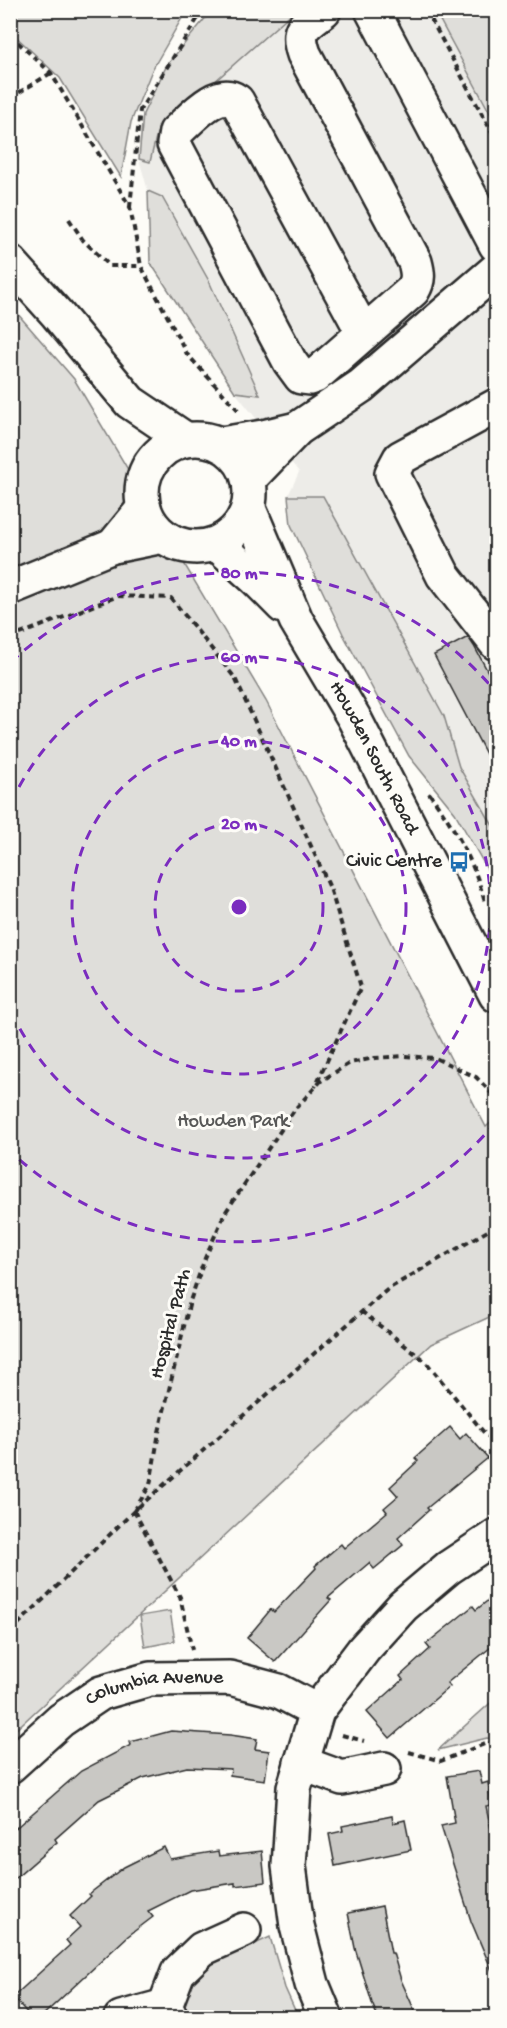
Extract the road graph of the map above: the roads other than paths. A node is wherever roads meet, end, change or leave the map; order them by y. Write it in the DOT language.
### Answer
graph roads {
  1 [pos="324,10"];
  2 [pos="372,10"];
  3 [pos="496,244"];
  4 [pos="10,262"];
  5 [pos="496,270"];
  6 [pos="363,332"];
  7 [pos="130,402"];
  8 [pos="496,406"];
  9 [pos="297,429"];
  10 [pos="185,439"];
  11 [pos="221,444"];
  12 [pos="149,464"];
  13 [pos="249,494"];
  14 [pos="144,508"];
  15 [pos="163,536"];
  16 [pos="217,544"];
  17 [pos="113,546"];
  18 [pos="10,588"];
  19 [pos="296,620"];
  20 [pos="496,643"];
  21 [pos="496,995"];
  22 [pos="496,1536"];
  23 [pos="317,1711"];
  24 [pos="301,1763"];
  25 [pos="10,1766"];
  26 [pos="384,1769"];
  27 [pos="244,1930"];
  28 [pos="168,2012"];
  29 [pos="121,2018"];
  30 [pos="326,2018"];
  1 -- 6 [label="main road"];
  2 -- 3 [label="main road"];
  4 -- 7 [label="main road"];
  5 -- 9 [label="main road"];
  6 -- 6 [label="main road"];
  7 -- 10 [label="main road"];
  7 -- 12 [label="main road"];
  8 -- 20 [label="main road"];
  9 -- 11 [label="main road"];
  9 -- 13 [label="main road"];
  10 -- 11 [label="main road"];
  10 -- 12 [label="main road"];
  11 -- 13 [label="main road, Howden South Road"];
  12 -- 14 [label="main road"];
  13 -- 16 [label="main road"];
  13 -- 19 [label="main road, Howden South Road"];
  14 -- 15 [label="main road"];
  14 -- 17 [label="main road"];
  15 -- 16 [label="main road"];
  15 -- 17 [label="main road"];
  16 -- 19 [label="main road, Howden South Road"];
  17 -- 18 [label="main road"];
  19 -- 21 [label="main road, Howden South Road"];
  22 -- 23 [label="main road"];
  23 -- 24 [label="main road"];
  23 -- 25 [label="main road, Columbia Avenue"];
  24 -- 26 [label="main road"];
  24 -- 30 [label="main road"];
  27 -- 28 [label="main road"];
  28 -- 29 [label="main road"];
}
